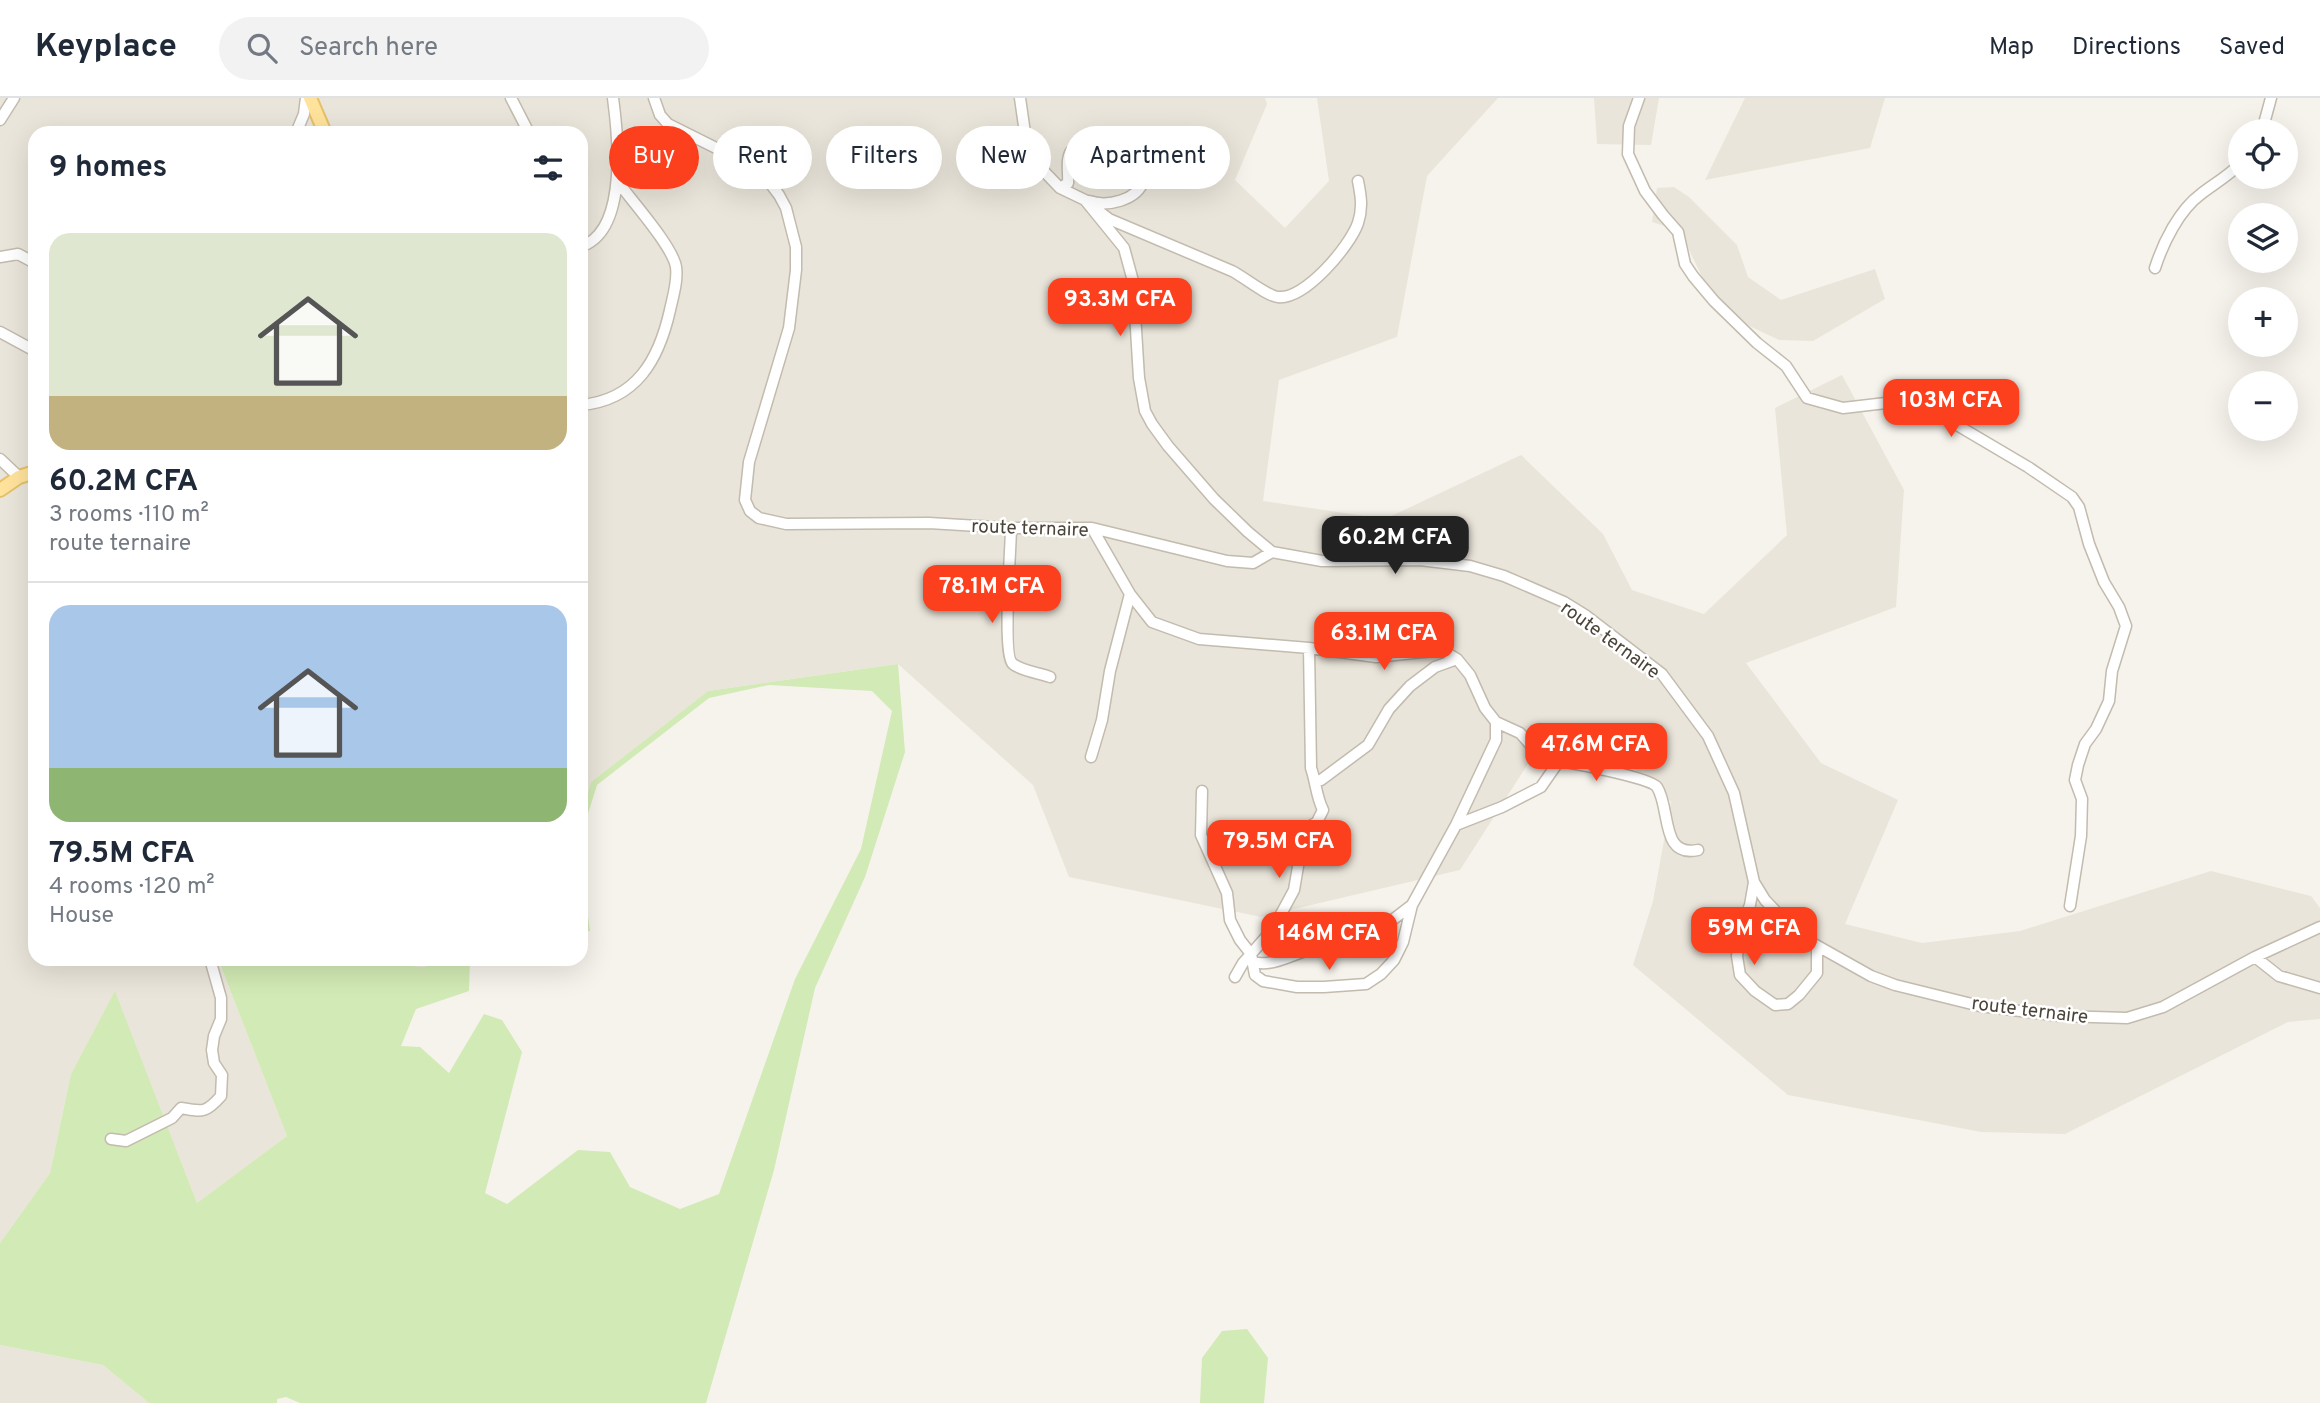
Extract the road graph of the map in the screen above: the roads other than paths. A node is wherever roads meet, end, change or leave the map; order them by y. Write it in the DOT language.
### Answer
graph roads {
  1 [pos="14,98"];
  2 [pos="308,98"];
  3 [pos="511,98"];
  4 [pos="614,98"];
  5 [pos="654,98"];
  6 [pos="1020,98"];
  7 [pos="1639,98"];
  8 [pos="2271,98"];
  9 [pos="2265,119"];
  10 [pos="0,120"];
  11 [pos="299,126"];
  12 [pos="322,126"];
  13 [pos="525,126"];
  14 [pos="617,126"];
  15 [pos="2228,175"];
  16 [pos="1358,181"];
  17 [pos="1060,187"];
  18 [pos="616,189"];
  19 [pos="623,189"];
  20 [pos="1085,200"];
  21 [pos="588,243"];
  22 [pos="0,257"];
  23 [pos="28,259"];
  24 [pos="2155,268"];
  25 [pos="0,332"];
  26 [pos="28,347"];
  27 [pos="588,404"];
  28 [pos="0,459"];
  29 [pos="28,474"];
  30 [pos="19,477"];
  31 [pos="0,490"];
  32 [pos="1012,528"];
  33 [pos="1092,528"];
  34 [pos="1272,552"];
  35 [pos="1130,594"];
  36 [pos="1309,648"];
  37 [pos="1457,659"];
  38 [pos="1050,677"];
  39 [pos="1496,722"];
  40 [pos="1091,757"];
  41 [pos="1559,761"];
  42 [pos="1315,781"];
  43 [pos="1202,791"];
  44 [pos="1456,825"];
  45 [pos="1698,850"];
  46 [pos="1754,882"];
  47 [pos="1412,905"];
  48 [pos="2070,906"];
  49 [pos="2320,927"];
  50 [pos="1817,948"];
  51 [pos="2255,957"];
  52 [pos="1252,958"];
  53 [pos="212,966"];
  54 [pos="1235,976"];
  55 [pos="2320,988"];
  56 [pos="111,1139"];
  1 -- 10 [label="street"];
  2 -- 11 [label="street"];
  2 -- 12 [label="main road"];
  3 -- 13 [label="street"];
  4 -- 14 [label="street"];
  5 -- 32 [label="street, route ternaire"];
  6 -- 17 [label="street"];
  7 -- 48 [label="street"];
  8 -- 9 [label="street"];
  15 -- 24 [label="street"];
  16 -- 20 [label="street"];
  17 -- 20 [label="street"];
  17 -- 20 [label="street"];
  18 -- 21 [label="street"];
  19 -- 27 [label="street"];
  20 -- 34 [label="street"];
  22 -- 23 [label="street"];
  25 -- 26 [label="street"];
  28 -- 30 [label="street"];
  29 -- 30 [label="main road"];
  30 -- 31 [label="main road"];
  32 -- 33 [label="street, route ternaire"];
  32 -- 38 [label="street"];
  33 -- 34 [label="street, route ternaire"];
  33 -- 35 [label="street"];
  34 -- 46 [label="street, route ternaire"];
  35 -- 36 [label="street"];
  35 -- 40 [label="street"];
  36 -- 37 [label="street"];
  36 -- 42 [label="street"];
  37 -- 39 [label="street"];
  37 -- 42 [label="street"];
  39 -- 41 [label="street"];
  39 -- 44 [label="street"];
  41 -- 44 [label="street"];
  41 -- 45 [label="street"];
  42 -- 52 [label="street"];
  43 -- 52 [label="street"];
  44 -- 47 [label="street"];
  46 -- 50 [label="street, route ternaire"];
  46 -- 50 [label="street"];
  47 -- 52 [label="street"];
  47 -- 52 [label="street"];
  49 -- 51 [label="street, route ternaire"];
  50 -- 51 [label="street, route ternaire"];
  51 -- 55 [label="street"];
  52 -- 54 [label="street"];
  53 -- 56 [label="street"];
}
